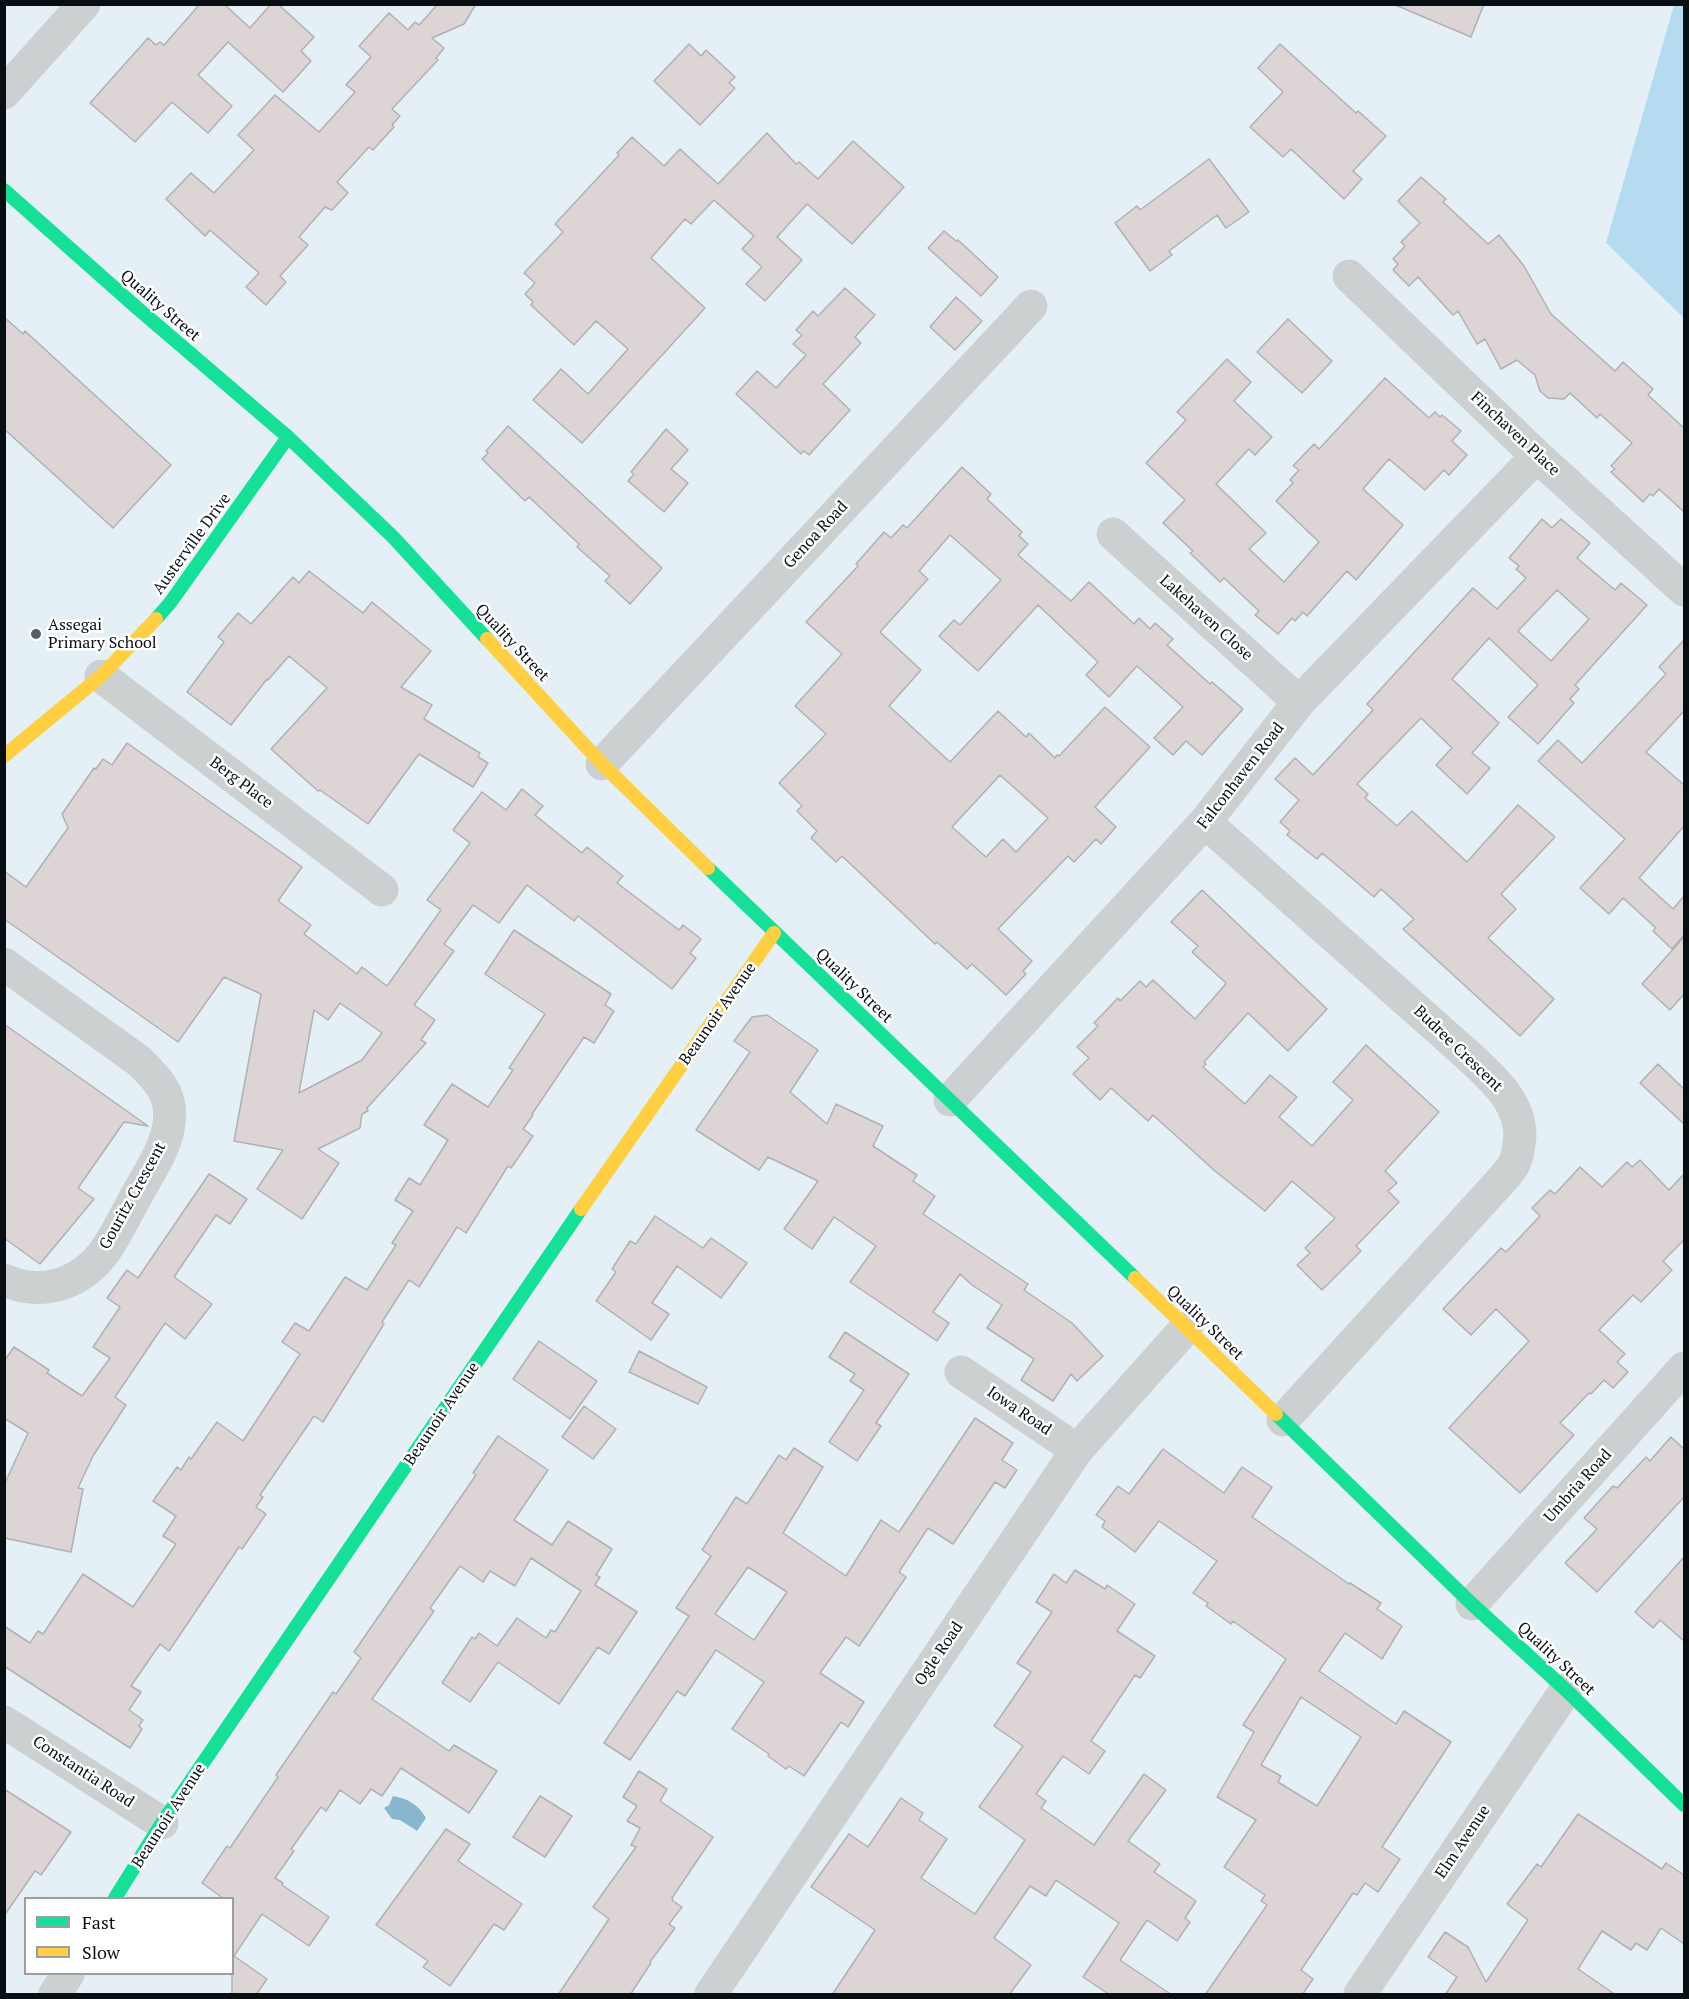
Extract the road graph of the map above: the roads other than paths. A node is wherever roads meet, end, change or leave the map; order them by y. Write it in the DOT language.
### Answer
graph roads {
  1 [pos="84,4"];
  2 [pos="4,93"];
  3 [pos="4,190"];
  4 [pos="1349,276"];
  5 [pos="1031,306"];
  6 [pos="288,437"];
  7 [pos="1537,456"];
  8 [pos="1113,534"];
  9 [pos="1684,590"];
  10 [pos="101,676"];
  11 [pos="1299,702"];
  12 [pos="4,756"];
  13 [pos="602,764"];
  14 [pos="1205,822"];
  15 [pos="382,890"];
  16 [pos="774,933"];
  17 [pos="4,964"];
  18 [pos="950,1100"];
  19 [pos="4,1280"];
  20 [pos="1186,1328"];
  21 [pos="1684,1368"];
  22 [pos="961,1372"];
  23 [pos="1283,1420"];
  24 [pos="1077,1450"];
  25 [pos="1472,1604"];
  26 [pos="1566,1690"];
  27 [pos="4,1722"];
  28 [pos="1684,1805"];
  29 [pos="162,1823"];
  30 [pos="116,1897"];
  31 [pos="67,1975"];
  32 [pos="55,1995"];
  33 [pos="711,1995"];
  34 [pos="1360,1995"];
  1 -- 2 [label="street"];
  3 -- 6 [label="street, Quality Street"];
  4 -- 7 [label="street, Finchaven Place"];
  5 -- 13 [label="street, Genoa Road"];
  6 -- 10 [label="street, Austerville Drive"];
  6 -- 13 [label="street, Quality Street"];
  7 -- 9 [label="street, Finchaven Place"];
  7 -- 11 [label="street, Falconhaven Road"];
  8 -- 11 [label="street, Lakehaven Close"];
  10 -- 12 [label="street, Austerville Drive"];
  10 -- 15 [label="street, Berg Place"];
  11 -- 14 [label="street, Falconhaven Road"];
  13 -- 16 [label="street, Quality Street"];
  14 -- 18 [label="street, Falconhaven Road"];
  14 -- 23 [label="street, Budree Crescent"];
  16 -- 18 [label="street, Quality Street"];
  16 -- 29 [label="street, Beaunoir Avenue"];
  17 -- 19 [label="street, Gouritz Crescent"];
  18 -- 20 [label="street, Quality Street"];
  20 -- 23 [label="street, Quality Street"];
  20 -- 24 [label="street, Ogle Road"];
  21 -- 25 [label="street, Umbria Road"];
  22 -- 24 [label="street, Iowa Road"];
  23 -- 25 [label="street, Quality Street"];
  24 -- 33 [label="street, Ogle Road"];
  25 -- 26 [label="street, Quality Street"];
  26 -- 28 [label="street, Quality Street"];
  26 -- 34 [label="street, Elm Avenue"];
  27 -- 29 [label="street, Constantia Road"];
  29 -- 30 [label="street, Beaunoir Avenue"];
  31 -- 32 [label="street"];
}
